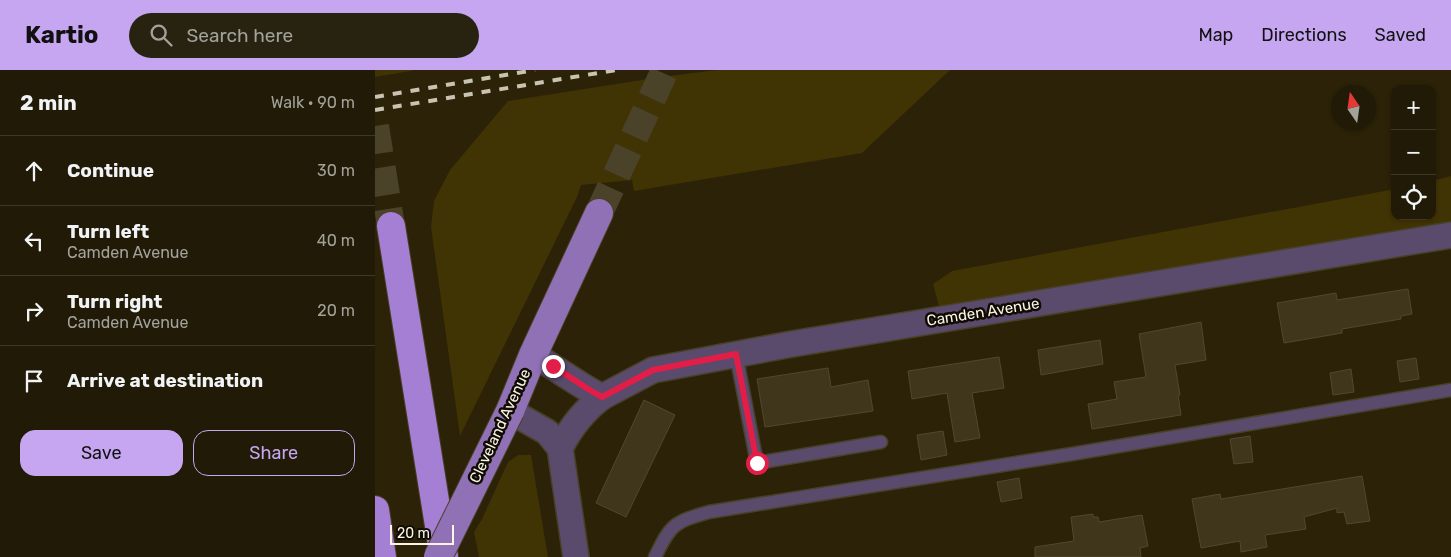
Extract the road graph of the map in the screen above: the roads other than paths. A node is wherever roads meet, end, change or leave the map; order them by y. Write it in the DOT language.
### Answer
graph roads {
  1 [pos="599,213"];
  2 [pos="391,226"];
  3 [pos="1451,235"];
  4 [pos="736,354"];
  5 [pos="533,355"];
  6 [pos="1451,390"];
  7 [pos="602,397"];
  8 [pos="510,411"];
  9 [pos="881,442"];
  10 [pos="560,448"];
  11 [pos="375,510"];
  12 [pos="382,557"];
  13 [pos="438,557"];
  14 [pos="443,557"];
  15 [pos="576,557"];
  16 [pos="655,557"];
  1 -- 5 [label="main road, Cleveland Avenue"];
  2 -- 14 [label="highway"];
  3 -- 4 [label="street, Camden Avenue"];
  4 -- 7 [label="street, Camden Avenue"];
  4 -- 9 [label="lane"];
  5 -- 7 [label="street"];
  5 -- 8 [label="main road, Cleveland Avenue"];
  6 -- 16 [label="lane"];
  7 -- 10 [label="street, Camden Avenue"];
  8 -- 10 [label="street"];
  8 -- 13 [label="main road, Cleveland Avenue, bridge"];
  10 -- 15 [label="street"];
  11 -- 12 [label="highway"];
}
